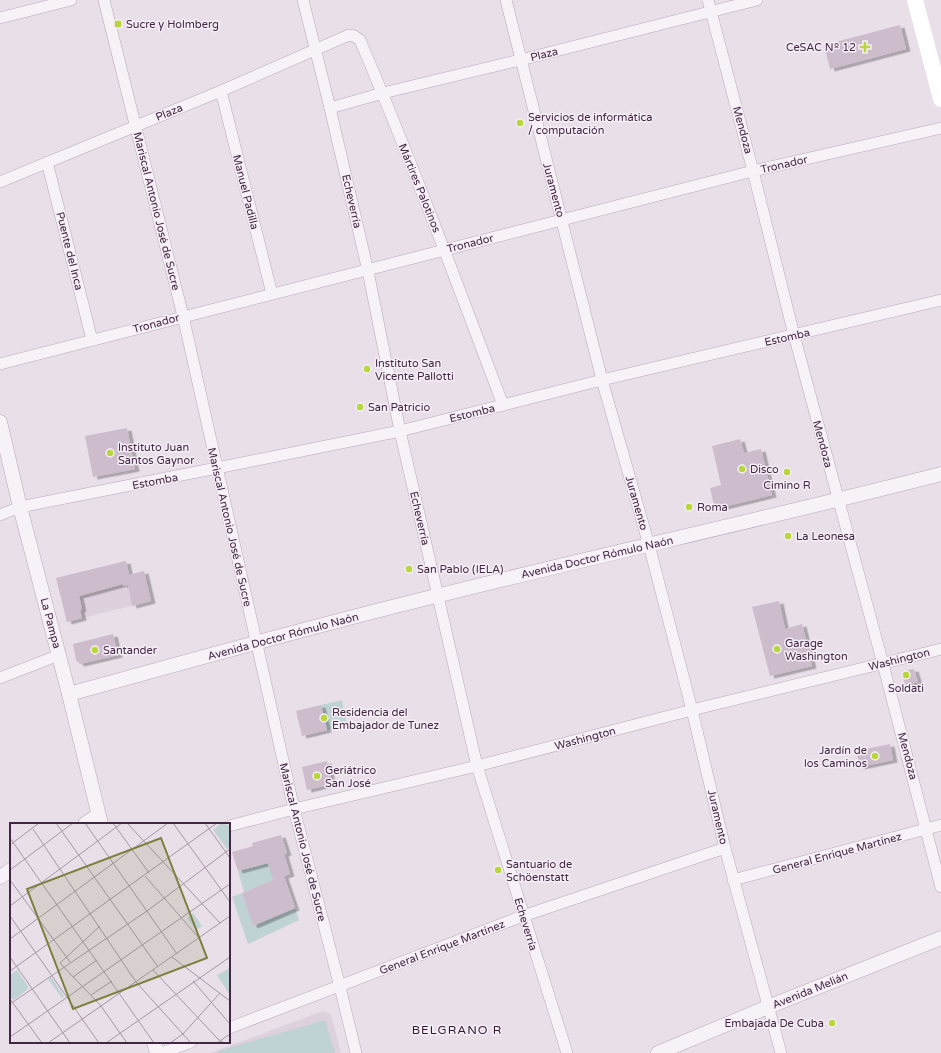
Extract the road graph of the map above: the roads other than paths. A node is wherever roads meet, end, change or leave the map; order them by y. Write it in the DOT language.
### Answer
graph roads {
  1 [pos="71,0"];
  2 [pos="104,0"];
  3 [pos="303,0"];
  4 [pos="506,0"];
  5 [pos="708,0"];
  6 [pos="757,0"];
  7 [pos="915,0"];
  8 [pos="711,12"];
  9 [pos="0,18"];
  10 [pos="315,50"];
  11 [pos="520,60"];
  12 [pos="221,91"];
  13 [pos="383,94"];
  14 [pos="941,99"];
  15 [pos="330,108"];
  16 [pos="135,125"];
  17 [pos="941,128"];
  18 [pos="47,162"];
  19 [pos="753,171"];
  20 [pos="0,182"];
  21 [pos="562,220"];
  22 [pos="444,250"];
  23 [pos="368,271"];
  24 [pos="272,294"];
  25 [pos="941,300"];
  26 [pos="183,316"];
  27 [pos="794,335"];
  28 [pos="92,340"];
  29 [pos="0,364"];
  30 [pos="602,380"];
  31 [pos="503,405"];
  32 [pos="0,422"];
  33 [pos="400,431"];
  34 [pos="217,468"];
  35 [pos="941,474"];
  36 [pos="839,500"];
  37 [pos="20,507"];
  38 [pos="0,515"];
  39 [pos="649,545"];
  40 [pos="438,595"];
  41 [pos="256,643"];
  42 [pos="941,649"];
  43 [pos="60,655"];
  44 [pos="883,664"];
  45 [pos="0,678"];
  46 [pos="70,694"];
  47 [pos="692,710"];
  48 [pos="477,766"];
  49 [pos="294,809"];
  50 [pos="99,820"];
  51 [pos="88,823"];
  52 [pos="941,825"];
  53 [pos="230,826"];
  54 [pos="927,829"];
  55 [pos="725,848"];
  56 [pos="10,871"];
  57 [pos="0,877"];
  58 [pos="733,880"];
  59 [pos="941,886"];
  60 [pos="524,916"];
  61 [pos="941,938"];
  62 [pos="340,987"];
  63 [pos="768,1007"];
  64 [pos="230,1028"];
  65 [pos="154,1043"];
  66 [pos="188,1043"];
  67 [pos="157,1053"];
  68 [pos="162,1053"];
  69 [pos="356,1053"];
  70 [pos="567,1053"];
  71 [pos="658,1053"];
  72 [pos="781,1053"];
  1 -- 9 [label="street"];
  2 -- 16 [label="street, Mariscal Antonio José de Sucre"];
  3 -- 10 [label="street, Echeverría"];
  4 -- 11 [label="street, Juramento"];
  5 -- 8 [label="street, Mendoza"];
  6 -- 8 [label="street, Plaza"];
  7 -- 14 [label="main road"];
  8 -- 11 [label="street, Plaza"];
  8 -- 19 [label="street, Mendoza"];
  10 -- 12 [label="street, Plaza"];
  10 -- 13 [label="street, Mártires Palotinos"];
  10 -- 15 [label="street, Echeverría"];
  11 -- 13 [label="street, Plaza"];
  11 -- 21 [label="street, Juramento"];
  12 -- 16 [label="street, Plaza"];
  12 -- 24 [label="street, Manuel Padilla"];
  13 -- 15 [label="street, Plaza"];
  13 -- 22 [label="street, Mártires Palotinos"];
  15 -- 23 [label="street, Echeverría"];
  16 -- 18 [label="street, Plaza"];
  16 -- 26 [label="street, Mariscal Antonio José de Sucre"];
  17 -- 19 [label="street, Tronador"];
  18 -- 20 [label="street, Plaza"];
  18 -- 28 [label="street, Puente del Inca"];
  19 -- 21 [label="street, Tronador"];
  19 -- 27 [label="street, Mendoza"];
  21 -- 22 [label="street, Tronador"];
  21 -- 30 [label="street, Juramento"];
  22 -- 23 [label="street, Tronador"];
  22 -- 31 [label="street, Mártires Palotinos"];
  23 -- 24 [label="street, Tronador"];
  23 -- 33 [label="street, Echeverría"];
  24 -- 26 [label="street, Tronador"];
  25 -- 27 [label="street, Estomba"];
  26 -- 28 [label="street, Tronador"];
  26 -- 34 [label="street, Mariscal Antonio José de Sucre"];
  27 -- 30 [label="street, Estomba"];
  27 -- 36 [label="street, Mendoza"];
  28 -- 29 [label="street, Tronador"];
  30 -- 31 [label="street, Estomba"];
  30 -- 39 [label="street, Juramento"];
  31 -- 33 [label="street, Estomba"];
  32 -- 37 [label="street, La Pampa"];
  33 -- 34 [label="street, Estomba"];
  33 -- 40 [label="street, Echeverría"];
  34 -- 37 [label="street, Estomba"];
  34 -- 41 [label="street, Mariscal Antonio José de Sucre"];
  35 -- 36 [label="street, Avenida Doctor Rómulo Naón"];
  36 -- 39 [label="street, Avenida Doctor Rómulo Naón"];
  36 -- 44 [label="street, Mendoza"];
  37 -- 38 [label="street, Estomba"];
  37 -- 43 [label="street, La Pampa"];
  39 -- 40 [label="street, Avenida Doctor Rómulo Naón"];
  39 -- 47 [label="street, Juramento"];
  40 -- 41 [label="street, Avenida Doctor Rómulo Naón"];
  40 -- 48 [label="street, Echeverría"];
  41 -- 46 [label="street, Avenida Doctor Rómulo Naón"];
  41 -- 49 [label="street, Mariscal Antonio José de Sucre"];
  42 -- 44 [label="street, Washington"];
  43 -- 45 [label="street"];
  43 -- 46 [label="street, La Pampa"];
  44 -- 47 [label="street, Washington"];
  44 -- 54 [label="street, Mendoza"];
  46 -- 50 [label="street, La Pampa"];
  47 -- 48 [label="street, Washington"];
  47 -- 55 [label="street, Juramento"];
  48 -- 49 [label="street, Washington"];
  48 -- 60 [label="street, Echeverría"];
  49 -- 53 [label="street, Washington"];
  49 -- 62 [label="street, Mariscal Antonio José de Sucre"];
  50 -- 51 [label="street"];
  52 -- 54 [label="street, General Enrique Martínez"];
  54 -- 58 [label="street, General Enrique Martínez"];
  54 -- 59 [label="street, Mendoza"];
  55 -- 58 [label="street, Juramento"];
  55 -- 60 [label="street, General Enrique Martínez"];
  56 -- 57 [label="street"];
  58 -- 63 [label="street, Juramento"];
  60 -- 62 [label="street, General Enrique Martínez"];
  60 -- 70 [label="street, Echeverría"];
  61 -- 63 [label="street, Avenida Melián"];
  62 -- 64 [label="street, General Enrique Martínez"];
  62 -- 69 [label="street, Mariscal Antonio José de Sucre"];
  63 -- 71 [label="street, Avenida Melián"];
  63 -- 72 [label="street, Juramento"];
  65 -- 67 [label="street"];
  66 -- 68 [label="street"];
}
